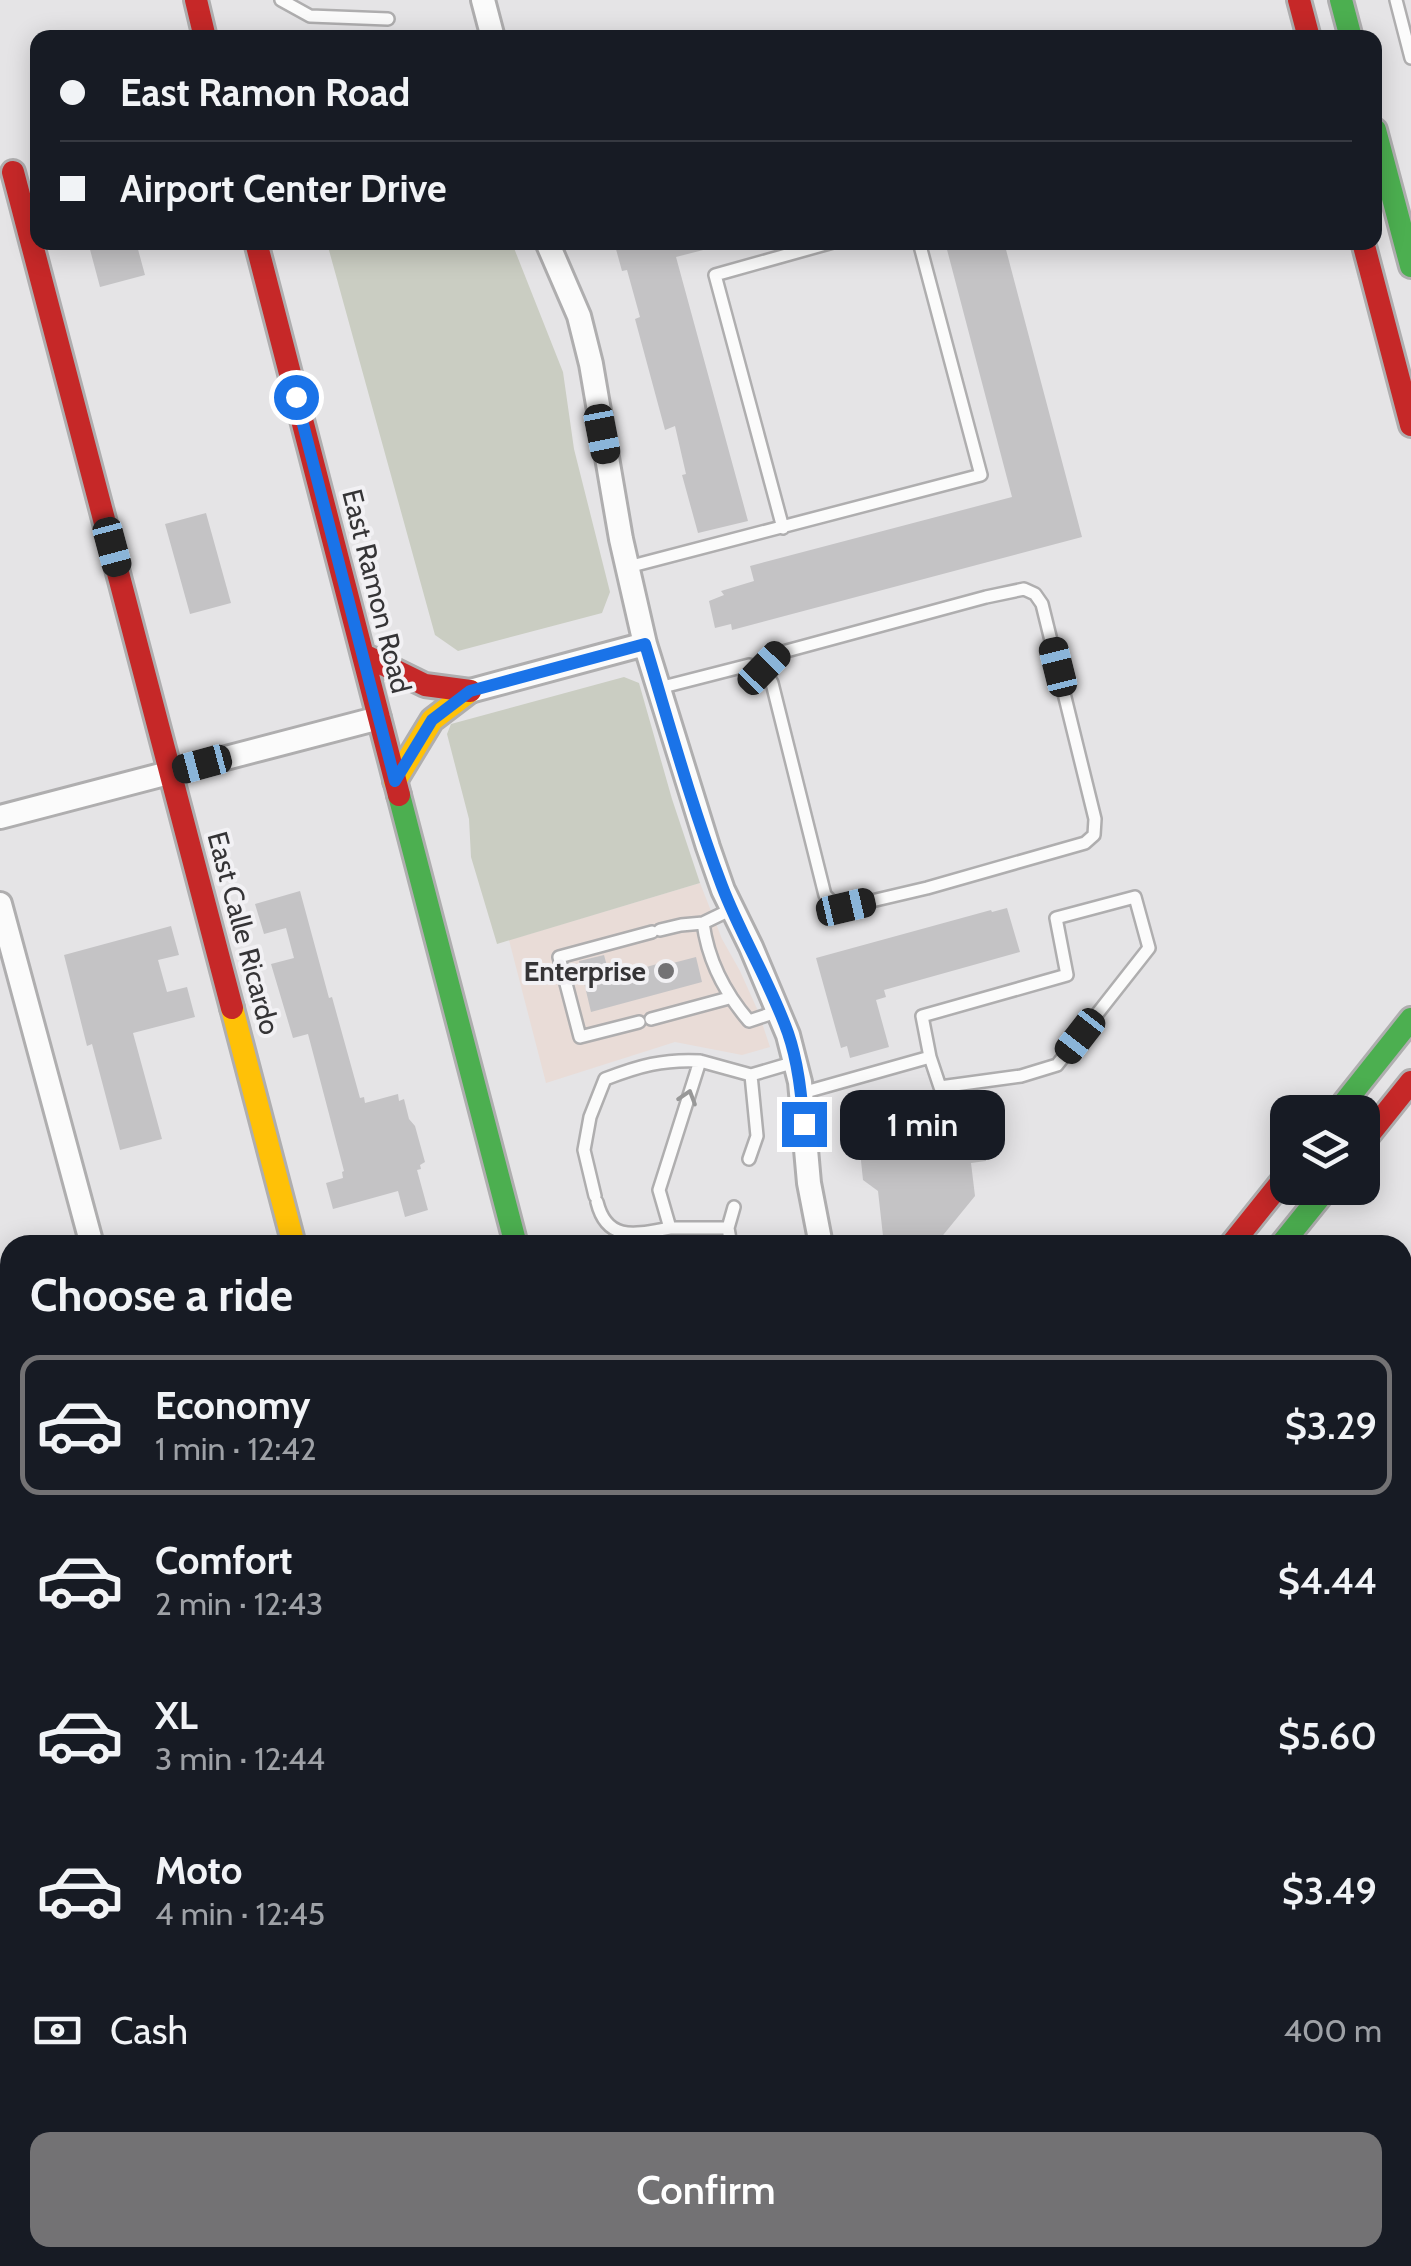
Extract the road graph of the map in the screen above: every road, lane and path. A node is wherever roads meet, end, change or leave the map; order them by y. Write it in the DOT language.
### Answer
graph roads {
  1 [pos="196,0"];
  2 [pos="281,0"];
  3 [pos="483,0"];
  4 [pos="1299,0"];
  5 [pos="1340,0"];
  6 [pos="1396,0"];
  7 [pos="388,19"];
  8 [pos="203,30"];
  9 [pos="491,30"];
  10 [pos="1307,30"];
  11 [pos="1348,30"];
  12 [pos="1411,58"];
  13 [pos="1382,156"];
  14 [pos="7,174"];
  15 [pos="258,250"];
  16 [pos="550,250"];
  17 [pos="804,250"];
  18 [pos="920,250"];
  19 [pos="1366,250"];
  20 [pos="1411,266"];
  21 [pos="1402,354"];
  22 [pos="1411,424"];
  23 [pos="783,528"];
  24 [pos="628,567"];
  25 [pos="645,644"];
  26 [pos="364,655"];
  27 [pos="764,668"];
  28 [pos="659,688"];
  29 [pos="470,691"];
  30 [pos="378,718"];
  31 [pos="170,772"];
  32 [pos="395,781"];
  33 [pos="0,816"];
  34 [pos="0,904"];
  35 [pos="732,909"];
  36 [pos="703,923"];
  37 [pos="729,998"];
  38 [pos="779,1012"];
  39 [pos="1411,1019"];
  40 [pos="930,1058"];
  41 [pos="700,1060"];
  42 [pos="795,1062"];
  43 [pos="751,1075"];
  44 [pos="1408,1084"];
  45 [pos="802,1094"];
  46 [pos="1353,1095"];
  47 [pos="1380,1120"];
  48 [pos="749,1159"];
  49 [pos="1270,1197"];
  50 [pos="1313,1205"];
  51 [pos="734,1207"];
  52 [pos="670,1228"];
  53 [pos="728,1228"];
  54 [pos="89,1235"];
  55 [pos="291,1235"];
  56 [pos="513,1235"];
  57 [pos="729,1235"];
  58 [pos="819,1235"];
  59 [pos="1240,1235"];
  60 [pos="1289,1235"];
  1 -- 8 [label="street"];
  2 -- 7 [label="lane"];
  3 -- 9 [label="street"];
  4 -- 10 [label="street"];
  5 -- 11 [label="street"];
  6 -- 12 [label="lane"];
  13 -- 20 [label="street"];
  14 -- 31 [label="street, East Calle Ricardo"];
  15 -- 26 [label="street, East Ramon Road"];
  16 -- 24 [label="street"];
  17 -- 23 [label="lane"];
  18 -- 23 [label="lane"];
  19 -- 21 [label="street"];
  21 -- 22 [label="street"];
  23 -- 24 [label="lane"];
  24 -- 25 [label="street"];
  25 -- 28 [label="street"];
  25 -- 29 [label="street"];
  26 -- 29 [label="street"];
  26 -- 30 [label="street, East Ramon Road"];
  27 -- 27 [label="lane"];
  27 -- 28 [label="lane"];
  28 -- 35 [label="street"];
  29 -- 32 [label="street"];
  30 -- 31 [label="street"];
  30 -- 32 [label="street, East Ramon Road"];
  31 -- 33 [label="street"];
  31 -- 55 [label="street, East Calle Ricardo"];
  32 -- 56 [label="street, East Ramon Road"];
  34 -- 54 [label="street"];
  35 -- 36 [label="lane"];
  35 -- 38 [label="street"];
  36 -- 37 [label="lane"];
  36 -- 37 [label="lane"];
  37 -- 38 [label="lane"];
  38 -- 42 [label="street"];
  39 -- 46 [label="street"];
  40 -- 40 [label="lane"];
  40 -- 45 [label="lane"];
  41 -- 43 [label="lane"];
  52 -- 41 [label="lane, one-way"];
  41 -- 52 [label="lane"];
  42 -- 43 [label="lane"];
  42 -- 45 [label="street"];
  43 -- 48 [label="lane"];
  44 -- 47 [label="street"];
  45 -- 58 [label="street"];
  49 -- 59 [label="street"];
  50 -- 60 [label="street"];
  51 -- 53 [label="lane"];
  52 -- 53 [label="lane"];
  53 -- 57 [label="lane"];
}
